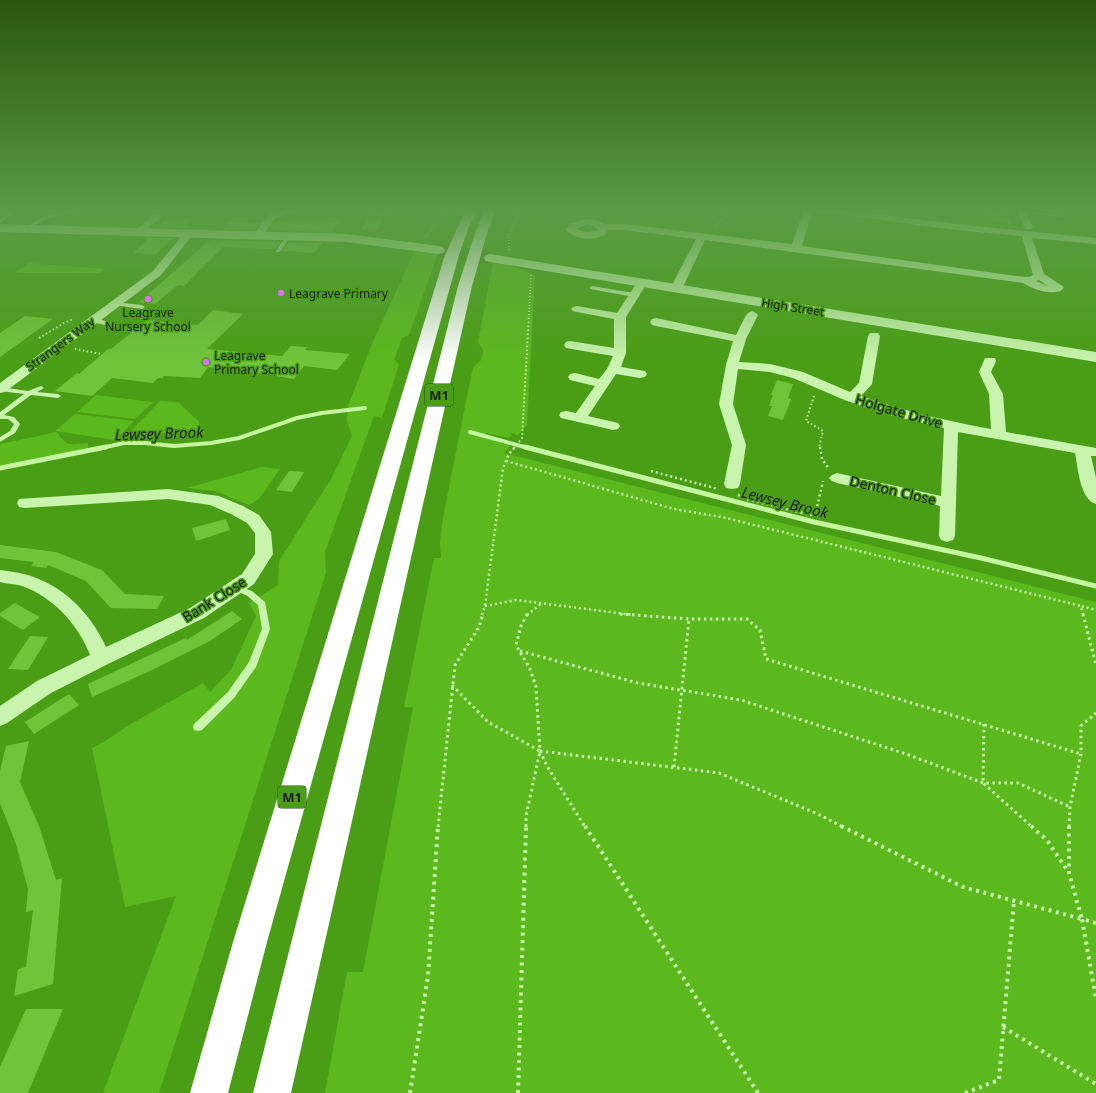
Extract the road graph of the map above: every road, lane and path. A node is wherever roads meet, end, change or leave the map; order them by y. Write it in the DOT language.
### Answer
graph roads {
  1 [pos="167,260"];
  2 [pos="451,260"];
  3 [pos="473,260"];
  4 [pos="502,260"];
  5 [pos="693,260"];
  6 [pos="882,260"];
  7 [pos="1035,260"];
  8 [pos="508,261"];
  9 [pos="531,271"];
  10 [pos="1039,276"];
  11 [pos="1024,280"];
  12 [pos="642,283"];
  13 [pos="592,288"];
  14 [pos="676,289"];
  15 [pos="634,295"];
  16 [pos="115,304"];
  17 [pos="142,308"];
  18 [pos="576,309"];
  19 [pos="752,315"];
  20 [pos="620,317"];
  21 [pos="92,321"];
  22 [pos="656,322"];
  23 [pos="116,330"];
  24 [pos="874,336"];
  25 [pos="740,339"];
  26 [pos="570,345"];
  27 [pos="57,347"];
  28 [pos="620,353"];
  29 [pos="102,354"];
  30 [pos="1096,357"];
  31 [pos="990,361"];
  32 [pos="732,365"];
  33 [pos="613,369"];
  34 [pos="640,374"];
  35 [pos="575,377"];
  36 [pos="602,384"];
  37 [pos="818,384"];
  38 [pos="41,388"];
  39 [pos="0,389"];
  40 [pos="30,392"];
  41 [pos="58,396"];
  42 [pos="852,398"];
  43 [pos="566,415"];
  44 [pos="0,416"];
  45 [pos="580,418"];
  46 [pos="613,426"];
  47 [pos="952,426"];
  48 [pos="999,434"];
  49 [pos="0,440"];
  50 [pos="1089,451"];
  51 [pos="506,461"];
  52 [pos="837,478"];
  53 [pos="732,484"];
  54 [pos="1096,499"];
  55 [pos="24,503"];
  56 [pos="948,503"];
  57 [pos="815,516"];
  58 [pos="947,536"];
  59 [pos="0,576"];
  60 [pos="235,588"];
  61 [pos="541,604"];
  62 [pos="485,606"];
  63 [pos="1081,606"];
  64 [pos="1096,610"];
  65 [pos="689,619"];
  66 [pos="520,651"];
  67 [pos="101,658"];
  68 [pos="1096,665"];
  69 [pos="452,685"];
  70 [pos="682,690"];
  71 [pos="1096,713"];
  72 [pos="0,717"];
  73 [pos="984,724"];
  74 [pos="198,727"];
  75 [pos="540,751"];
  76 [pos="1081,754"];
  77 [pos="674,767"];
  78 [pos="983,783"];
  79 [pos="1070,807"];
  80 [pos="1069,873"];
  81 [pos="1014,900"];
  82 [pos="1082,919"];
  83 [pos="1096,923"];
  84 [pos="1096,999"];
  85 [pos="1003,1027"];
  86 [pos="1096,1084"];
  87 [pos="209,1093"];
  88 [pos="272,1093"];
  89 [pos="410,1093"];
  90 [pos="518,1093"];
  91 [pos="758,1093"];
  92 [pos="965,1093"];
  1 -- 16 [label="street, Strangers Way"];
  2 -- 87 [label="highway, M1"];
  3 -- 88 [label="highway, M1"];
  4 -- 8 [label="street, High Street"];
  5 -- 14 [label="street"];
  6 -- 11 [label="street"];
  7 -- 10 [label="street"];
  8 -- 12 [label="street, High Street"];
  9 -- 51 [label="path"];
  10 -- 11 [label="street"];
  10 -- 11 [label="street"];
  12 -- 14 [label="street, High Street"];
  12 -- 15 [label="street"];
  13 -- 15 [label="lane"];
  14 -- 30 [label="street, High Street"];
  15 -- 20 [label="street"];
  16 -- 17 [label="lane"];
  16 -- 21 [label="street, Strangers Way"];
  18 -- 20 [label="street"];
  19 -- 25 [label="street"];
  20 -- 28 [label="street"];
  21 -- 23 [label="lane"];
  21 -- 27 [label="street, Strangers Way"];
  22 -- 25 [label="street"];
  24 -- 42 [label="street"];
  25 -- 32 [label="street"];
  26 -- 28 [label="street"];
  27 -- 29 [label="path"];
  27 -- 39 [label="street, Strangers Way"];
  28 -- 33 [label="street"];
  31 -- 48 [label="street"];
  32 -- 37 [label="street, Holgate Drive"];
  32 -- 53 [label="street"];
  33 -- 34 [label="street"];
  33 -- 36 [label="street"];
  35 -- 36 [label="street"];
  36 -- 45 [label="street"];
  37 -- 42 [label="street, Holgate Drive"];
  37 -- 52 [label="path"];
  38 -- 40 [label="lane"];
  39 -- 40 [label="lane"];
  40 -- 41 [label="lane"];
  40 -- 44 [label="lane"];
  42 -- 47 [label="street, Holgate Drive"];
  43 -- 45 [label="street"];
  44 -- 49 [label="lane"];
  45 -- 46 [label="street"];
  47 -- 48 [label="street, Holgate Drive"];
  47 -- 56 [label="street, Denton Close"];
  48 -- 50 [label="street, Holgate Drive"];
  50 -- 54 [label="street"];
  51 -- 62 [label="path"];
  51 -- 63 [label="path"];
  52 -- 56 [label="street, Denton Close"];
  52 -- 57 [label="path"];
  55 -- 60 [label="street, Bank Close"];
  56 -- 58 [label="street, Denton Close"];
  59 -- 67 [label="street"];
  60 -- 67 [label="street, Bank Close"];
  60 -- 74 [label="lane"];
  61 -- 62 [label="path"];
  61 -- 65 [label="path"];
  61 -- 66 [label="path"];
  62 -- 69 [label="path"];
  63 -- 64 [label="path"];
  63 -- 68 [label="path"];
  65 -- 70 [label="path"];
  65 -- 73 [label="path"];
  66 -- 70 [label="path"];
  66 -- 75 [label="path"];
  67 -- 72 [label="street, Bank Close"];
  69 -- 75 [label="path"];
  69 -- 89 [label="path"];
  70 -- 77 [label="path"];
  70 -- 78 [label="path"];
  71 -- 76 [label="path"];
  73 -- 76 [label="path"];
  73 -- 78 [label="path"];
  75 -- 77 [label="path"];
  75 -- 90 [label="path"];
  75 -- 91 [label="path"];
  76 -- 79 [label="path"];
  77 -- 81 [label="path"];
  78 -- 79 [label="path"];
  78 -- 80 [label="path"];
  79 -- 80 [label="path"];
  80 -- 82 [label="path"];
  81 -- 82 [label="path"];
  81 -- 85 [label="path"];
  82 -- 83 [label="path"];
  82 -- 84 [label="path"];
  85 -- 86 [label="path"];
  85 -- 92 [label="path"];
}
